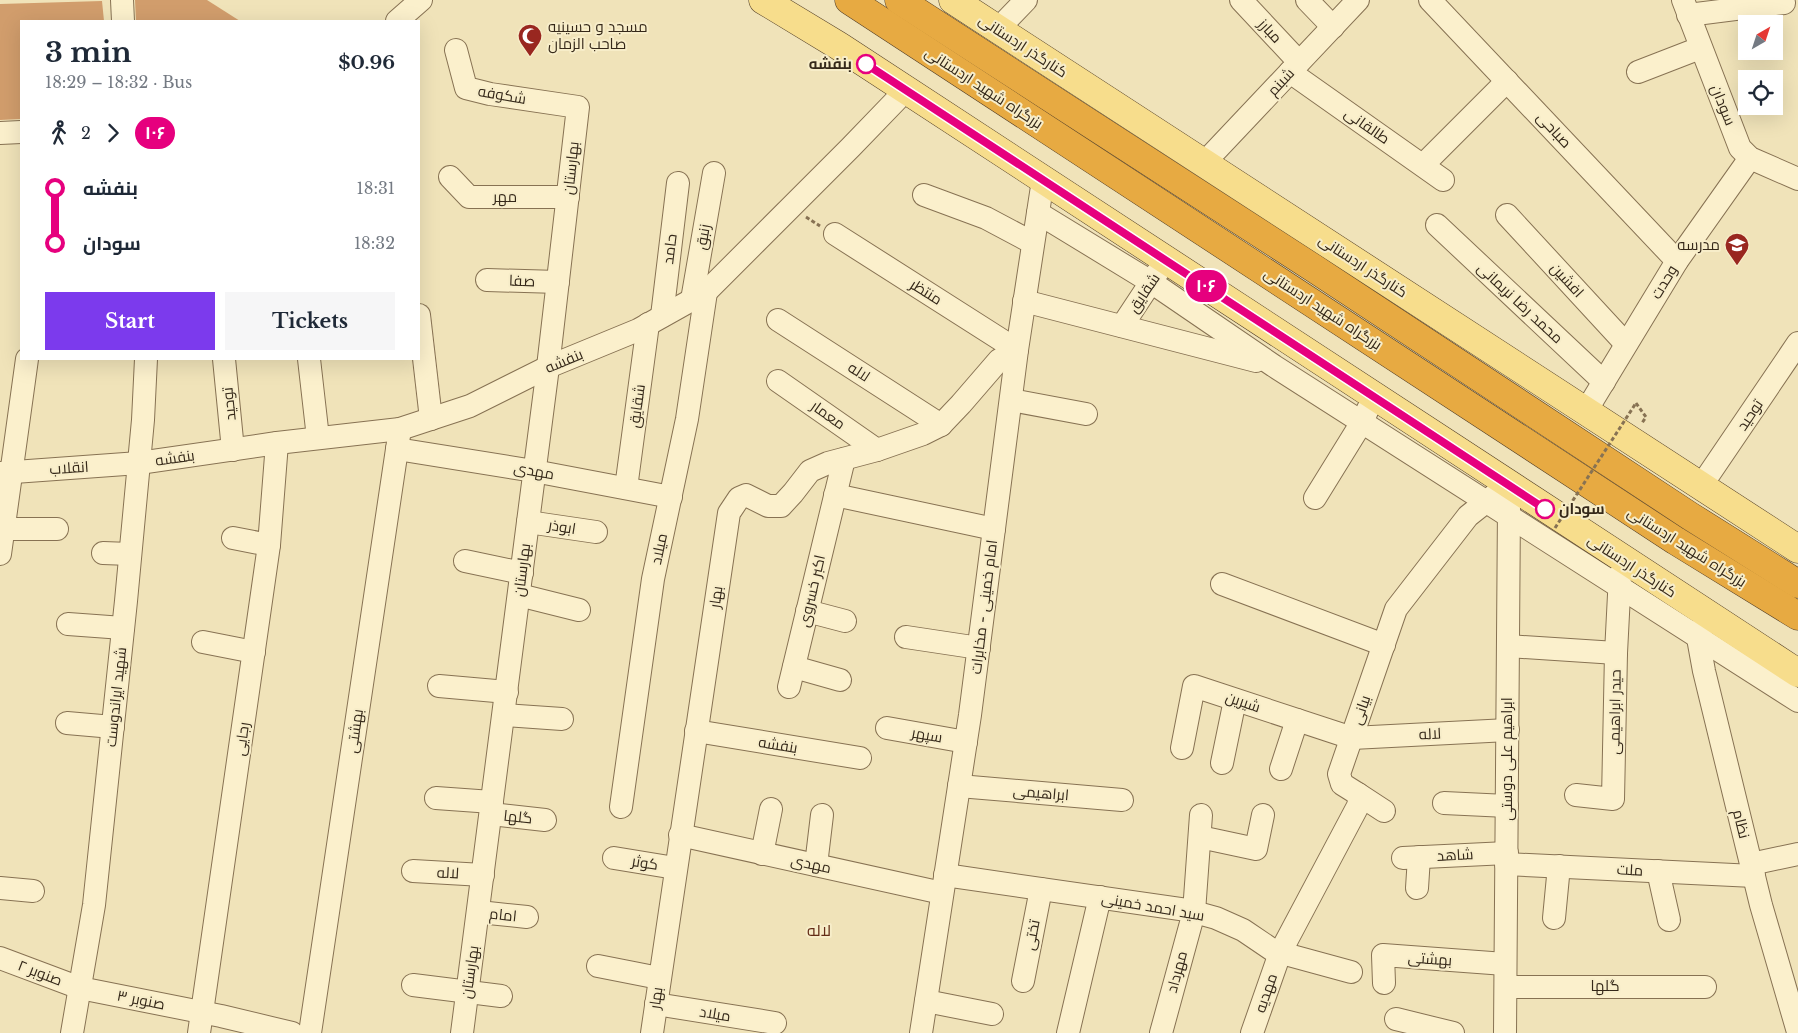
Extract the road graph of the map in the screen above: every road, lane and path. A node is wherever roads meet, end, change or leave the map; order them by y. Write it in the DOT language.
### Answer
graph roads {
  1 [pos="122,0"];
  2 [pos="421,0"];
  3 [pos="762,0"];
  4 [pos="849,0"];
  5 [pos="898,0"];
  6 [pos="905,0"];
  7 [pos="953,0"];
  8 [pos="1026,0"];
  9 [pos="1241,0"];
  10 [pos="1307,0"];
  11 [pos="1358,0"];
  12 [pos="1430,0"];
  13 [pos="1784,3"];
  14 [pos="1686,7"];
  15 [pos="123,20"];
  16 [pos="398,20"];
  17 [pos="1333,26"];
  18 [pos="998,29"];
  19 [pos="966,44"];
  20 [pos="1700,48"];
  21 [pos="456,50"];
  22 [pos="1295,67"];
  23 [pos="1638,72"];
  24 [pos="1507,81"];
  25 [pos="906,90"];
  26 [pos="578,107"];
  27 [pos="20,132"];
  28 [pos="0,133"];
  29 [pos="1750,158"];
  30 [pos="1204,163"];
  31 [pos="1423,165"];
  32 [pos="714,173"];
  33 [pos="450,177"];
  34 [pos="1798,179"];
  35 [pos="1043,180"];
  36 [pos="1443,180"];
  37 [pos="678,183"];
  38 [pos="924,195"];
  39 [pos="568,197"];
  40 [pos="790,208"];
  41 [pos="1038,213"];
  42 [pos="1507,215"];
  43 [pos="1437,225"];
  44 [pos="835,234"];
  45 [pos="1033,243"];
  46 [pos="1677,261"];
  47 [pos="1158,271"];
  48 [pos="487,280"];
  49 [pos="558,282"];
  50 [pos="699,296"];
  51 [pos="1024,301"];
  52 [pos="655,320"];
  53 [pos="778,320"];
  54 [pos="420,324"];
  55 [pos="1122,326"];
  56 [pos="1798,343"];
  57 [pos="1626,344"];
  58 [pos="1017,350"];
  59 [pos="28,360"];
  60 [pos="146,360"];
  61 [pos="224,360"];
  62 [pos="309,360"];
  63 [pos="1274,366"];
  64 [pos="548,367"];
  65 [pos="778,381"];
  66 [pos="1604,382"];
  67 [pos="1373,396"];
  68 [pos="1010,400"];
  69 [pos="1586,411"];
  70 [pos="1086,414"];
  71 [pos="1646,417"];
  72 [pos="431,418"];
  73 [pos="1362,422"];
  74 [pos="941,425"];
  75 [pos="318,438"];
  76 [pos="398,439"];
  77 [pos="277,444"];
  78 [pos="1584,447"];
  79 [pos="233,450"];
  80 [pos="877,450"];
  81 [pos="844,459"];
  82 [pos="139,463"];
  83 [pos="534,471"];
  84 [pos="6,472"];
  85 [pos="1508,484"];
  86 [pos="1701,486"];
  87 [pos="626,488"];
  88 [pos="835,495"];
  89 [pos="671,496"];
  90 [pos="1315,498"];
  91 [pos="1486,502"];
  92 [pos="1510,517"];
  93 [pos="528,522"];
  94 [pos="1555,528"];
  95 [pos="4,529"];
  96 [pos="57,529"];
  97 [pos="994,529"];
  98 [pos="596,532"];
  99 [pos="233,538"];
  100 [pos="269,545"];
  101 [pos="1798,548"];
  102 [pos="1798,552"];
  103 [pos="103,553"];
  104 [pos="0,554"];
  105 [pos="130,554"];
  106 [pos="1620,558"];
  107 [pos="465,561"];
  108 [pos="520,584"];
  109 [pos="1222,584"];
  110 [pos="1798,584"];
  111 [pos="1620,588"];
  112 [pos="580,610"];
  113 [pos="807,611"];
  114 [pos="1798,616"];
  115 [pos="845,621"];
  116 [pos="68,624"];
  117 [pos="1702,626"];
  118 [pos="123,628"];
  119 [pos="906,637"];
  120 [pos="203,642"];
  121 [pos="1384,645"];
  122 [pos="1508,646"];
  123 [pos="979,648"];
  124 [pos="254,652"];
  125 [pos="1616,653"];
  126 [pos="1798,673"];
  127 [pos="840,680"];
  128 [pos="439,686"];
  129 [pos="506,692"];
  130 [pos="1235,700"];
  131 [pos="1798,701"];
  132 [pos="504,715"];
  133 [pos="562,719"];
  134 [pos="1297,720"];
  135 [pos="67,723"];
  136 [pos="113,727"];
  137 [pos="887,728"];
  138 [pos="1508,730"];
  139 [pos="696,731"];
  140 [pos="1352,738"];
  141 [pos="966,742"];
  142 [pos="1182,748"];
  143 [pos="860,758"];
  144 [pos="1222,763"];
  145 [pos="1281,769"];
  146 [pos="959,786"];
  147 [pos="1358,794"];
  148 [pos="1576,795"];
  149 [pos="436,798"];
  150 [pos="1122,800"];
  151 [pos="1444,803"];
  152 [pos="1507,806"];
  153 [pos="492,808"];
  154 [pos="621,808"];
  155 [pos="771,809"];
  156 [pos="1384,811"];
  157 [pos="822,815"];
  158 [pos="1264,815"];
  159 [pos="545,820"];
  160 [pos="680,835"];
  161 [pos="762,854"];
  162 [pos="1798,854"];
  163 [pos="614,858"];
  164 [pos="1507,858"];
  165 [pos="816,865"];
  166 [pos="1560,866"];
  167 [pos="675,868"];
  168 [pos="1753,870"];
  169 [pos="1658,871"];
  170 [pos="413,872"];
  171 [pos="483,875"];
  172 [pos="943,884"];
  173 [pos="0,888"];
  174 [pos="1417,888"];
  175 [pos="1041,889"];
  176 [pos="33,891"];
  177 [pos="1100,898"];
  178 [pos="479,912"];
  179 [pos="1194,912"];
  180 [pos="527,917"];
  181 [pos="1554,918"];
  182 [pos="1669,920"];
  183 [pos="1280,953"];
  184 [pos="0,958"];
  185 [pos="1505,964"];
  186 [pos="598,966"];
  187 [pos="1351,972"];
  188 [pos="1791,977"];
  189 [pos="659,978"];
  190 [pos="1023,981"];
  191 [pos="1384,983"];
  192 [pos="413,985"];
  193 [pos="1511,987"];
  194 [pos="1705,987"];
  195 [pos="80,988"];
  196 [pos="468,991"];
  197 [pos="501,996"];
  198 [pos="926,1002"];
  199 [pos="656,1004"];
  200 [pos="992,1014"];
  201 [pos="1396,1018"];
  202 [pos="201,1023"];
  203 [pos="775,1023"];
  204 [pos="1798,1032"];
  205 [pos="72,1033"];
  206 [pos="292,1033"];
  207 [pos="310,1033"];
  208 [pos="462,1033"];
  209 [pos="652,1033"];
  210 [pos="921,1033"];
  211 [pos="1068,1033"];
  212 [pos="1161,1033"];
  213 [pos="1252,1033"];
  214 [pos="1453,1033"];
  215 [pos="1505,1033"];
  216 [pos="1517,1033"];
  1 -- 15 [label="street"];
  2 -- 16 [label="street"];
  3 -- 25 [label="main road, کنارگذر اردستانی"];
  4 -- 114 [label="highway, بزرگراه شهید اردستانی"];
  5 -- 19 [label="highway, بزرگراه شهید اردستانی"];
  6 -- 19 [label="highway"];
  7 -- 18 [label="main road, کنارگذر اردستانی"];
  8 -- 18 [label="street"];
  9 -- 22 [label="street, مبارز"];
  10 -- 17 [label="street"];
  11 -- 17 [label="street, شبنم"];
  12 -- 24 [label="street, صباحی"];
  13 -- 14 [label="street"];
  14 -- 20 [label="street, سودان"];
  17 -- 22 [label="street, شبنم"];
  18 -- 30 [label="main road, کنارگذر اردستانی"];
  19 -- 78 [label="highway, بزرگراه شهید اردستانی"];
  20 -- 23 [label="street"];
  20 -- 29 [label="street, سودان"];
  21 -- 26 [label="street, شکوفه"];
  22 -- 30 [label="street, شبنم"];
  22 -- 31 [label="street, طالقانی"];
  24 -- 31 [label="street"];
  24 -- 46 [label="street, صباحی"];
  25 -- 35 [label="main road, کنارگذر اردستانی"];
  25 -- 40 [label="street, بنفشه"];
  26 -- 39 [label="street, بهارستان"];
  27 -- 28 [label="street"];
  29 -- 34 [label="street"];
  29 -- 46 [label="street, وحدت"];
  30 -- 69 [label="main road, کنارگذر اردستانی"];
  31 -- 36 [label="street, طالقانی"];
  32 -- 50 [label="street, زنبق"];
  33 -- 39 [label="street, مهر"];
  35 -- 41 [label="street, امام خمینی - مخابرات"];
  35 -- 47 [label="main road, کنارگذر اردستانی"];
  37 -- 52 [label="street, حامد"];
  38 -- 45 [label="street"];
  39 -- 49 [label="street, بهارستان"];
  40 -- 44 [label="path"];
  40 -- 50 [label="street, بنفشه"];
  41 -- 45 [label="street, امام خمینی - مخابرات"];
  41 -- 47 [label="street"];
  42 -- 57 [label="street, افشین"];
  43 -- 66 [label="street, محمد رضا نریمانی"];
  44 -- 58 [label="street, منتظر"];
  45 -- 51 [label="street, امام خمینی - مخابرات"];
  46 -- 57 [label="street, وحدت"];
  47 -- 55 [label="street, شقایق"];
  47 -- 63 [label="street"];
  47 -- 67 [label="main road, کنارگذر اردستانی"];
  48 -- 49 [label="street, صفا"];
  49 -- 64 [label="street, بهارستان"];
  50 -- 52 [label="street, بنفشه"];
  50 -- 89 [label="street, میلاد"];
  51 -- 55 [label="street"];
  51 -- 58 [label="street, امام خمینی - مخابرات"];
  52 -- 64 [label="street, بنفشه"];
  52 -- 87 [label="street, شقایق"];
  53 -- 74 [label="street, لاله"];
  54 -- 72 [label="street"];
  55 -- 63 [label="street"];
  56 -- 86 [label="street, توحید"];
  57 -- 66 [label="street, وحدت"];
  58 -- 68 [label="street, امام خمینی - مخابرات"];
  58 -- 74 [label="street, بهار"];
  59 -- 84 [label="street"];
  60 -- 82 [label="street, شهید ایراندوست"];
  61 -- 79 [label="street, توحید"];
  62 -- 75 [label="street"];
  63 -- 73 [label="street"];
  64 -- 72 [label="street, بنفشه"];
  64 -- 83 [label="street, بهارستان"];
  65 -- 80 [label="street, معمار"];
  66 -- 69 [label="street, وحدت"];
  67 -- 73 [label="street"];
  67 -- 85 [label="main road, کنارگذر اردستانی"];
  68 -- 70 [label="street"];
  68 -- 97 [label="street, امام خمینی - مخابرات"];
  69 -- 86 [label="main road, کنارگذر اردستانی"];
  71 -- 94 [label="path, bridge"];
  72 -- 76 [label="street, بنفشه"];
  73 -- 90 [label="street"];
  73 -- 91 [label="street"];
  74 -- 80 [label="street, بهار"];
  75 -- 76 [label="street, بنفشه"];
  75 -- 77 [label="street, بنفشه"];
  76 -- 83 [label="street, مهدی"];
  76 -- 207 [label="street, بهشتی"];
  77 -- 79 [label="street, بنفشه"];
  77 -- 100 [label="street, رجایی"];
  78 -- 102 [label="main road"];
  78 -- 110 [label="highway, بزرگراه شهید اردستانی"];
  79 -- 82 [label="street, بنفشه"];
  80 -- 81 [label="street, بهار"];
  81 -- 88 [label="street, اکبر خسروی"];
  81 -- 139 [label="street, بهار"];
  82 -- 84 [label="street, انقلاب"];
  82 -- 105 [label="street, شهید ایراندوست"];
  83 -- 87 [label="street, مهدی"];
  83 -- 93 [label="street, بهارستان"];
  84 -- 95 [label="street"];
  85 -- 91 [label="street, بیانی"];
  85 -- 92 [label="street, ابراهیم علی دوستی"];
  85 -- 106 [label="main road, کنارگذر اردستانی"];
  86 -- 101 [label="main road, کنارگذر اردستانی"];
  87 -- 89 [label="street, مهدی"];
  88 -- 97 [label="street"];
  88 -- 113 [label="street, اکبر خسروی"];
  89 -- 154 [label="street, میلاد"];
  91 -- 92 [label="street"];
  91 -- 121 [label="street, بیانی"];
  92 -- 111 [label="street"];
  92 -- 122 [label="street, ابراهیم علی دوستی"];
  93 -- 98 [label="street, ابوذر"];
  93 -- 108 [label="street, بهارستان"];
  95 -- 96 [label="street"];
  95 -- 104 [label="street"];
  97 -- 123 [label="street, امام خمینی - مخابرات"];
  99 -- 100 [label="street"];
  100 -- 124 [label="street, رجایی"];
  103 -- 105 [label="street"];
  105 -- 118 [label="street, شهید ایراندوست"];
  106 -- 111 [label="street, حیدر ابراهیمی"];
  106 -- 117 [label="main road, کنارگذر اردستانی"];
  107 -- 108 [label="street"];
  108 -- 112 [label="street"];
  108 -- 129 [label="street, بهارستان"];
  109 -- 121 [label="street"];
  111 -- 117 [label="street"];
  111 -- 125 [label="street, حیدر ابراهیمی"];
  113 -- 115 [label="street"];
  113 -- 127 [label="street, اکبر خسروی"];
  116 -- 118 [label="street"];
  117 -- 126 [label="main road, کنارگذر اردستانی"];
  117 -- 131 [label="street"];
  117 -- 168 [label="street, نظام"];
  118 -- 136 [label="street, شهید ایراندوست"];
  119 -- 123 [label="street"];
  120 -- 124 [label="street"];
  121 -- 140 [label="street, بیانی"];
  122 -- 125 [label="street"];
  122 -- 138 [label="street, ابراهیم علی دوستی"];
  123 -- 141 [label="street, امام خمینی - مخابرات"];
  124 -- 202 [label="street, رجایی"];
  125 -- 148 [label="street, حیدر ابراهیمی"];
  128 -- 129 [label="street"];
  129 -- 132 [label="street, بهارستان"];
  130 -- 134 [label="street, شیرین"];
  130 -- 142 [label="street, شیرین"];
  130 -- 144 [label="street"];
  132 -- 133 [label="street"];
  132 -- 153 [label="street, بهارستان"];
  134 -- 140 [label="street, شیرین"];
  134 -- 145 [label="street"];
  135 -- 136 [label="street"];
  136 -- 195 [label="street, شهید ایراندوست"];
  137 -- 141 [label="street, سپهر"];
  138 -- 140 [label="street, لاله"];
  138 -- 152 [label="street, ابراهیم علی دوستی"];
  139 -- 143 [label="street, بنفشه"];
  139 -- 160 [label="street, بهار"];
  140 -- 147 [label="street, بیانی"];
  141 -- 146 [label="street, امام خمینی - مخابرات"];
  146 -- 150 [label="street, ابراهیمی"];
  146 -- 172 [label="street, امام خمینی - مخابرات"];
  147 -- 156 [label="street, بیانی"];
  147 -- 183 [label="street"];
  149 -- 153 [label="street"];
  151 -- 152 [label="street"];
  152 -- 164 [label="street, ابراهیم علی دوستی"];
  153 -- 159 [label="street, گلها"];
  153 -- 171 [label="street, بهارستان"];
  155 -- 161 [label="street"];
  157 -- 165 [label="street"];
  158 -- 179 [label="street, مهرداد"];
  160 -- 161 [label="street, مهدی"];
  160 -- 167 [label="street, بهار"];
  161 -- 165 [label="street, مهدی"];
  162 -- 168 [label="street, ملت"];
  163 -- 167 [label="street, کوثر"];
  164 -- 166 [label="street, ملت"];
  164 -- 174 [label="street, شاهد"];
  164 -- 185 [label="street, ابراهیم علی دوستی"];
  165 -- 172 [label="street, مهدی"];
  166 -- 169 [label="street, ملت"];
  166 -- 181 [label="street"];
  167 -- 189 [label="street, بهار"];
  168 -- 169 [label="street, ملت"];
  168 -- 188 [label="street, نظام"];
  169 -- 182 [label="street"];
  170 -- 171 [label="street, لاله"];
  171 -- 178 [label="street, بهارستان"];
  172 -- 175 [label="street, سید احمد خمینی"];
  172 -- 198 [label="street, امام خمینی - مخابرات"];
  173 -- 176 [label="street"];
  175 -- 177 [label="street, سید احمد خمینی"];
  175 -- 190 [label="street, تختی"];
  177 -- 179 [label="street, سید احمد خمینی"];
  177 -- 211 [label="street"];
  178 -- 180 [label="street, امام"];
  178 -- 196 [label="street, بهارستان"];
  179 -- 183 [label="street, سید احمد خمینی"];
  179 -- 212 [label="street, مهرداد"];
  183 -- 187 [label="street, سید احمد خمینی"];
  183 -- 213 [label="street, مهدیه"];
  184 -- 195 [label="street, صنوبر ۲"];
  185 -- 191 [label="street, بهشتی"];
  185 -- 193 [label="street, ابراهیم علی دوستی"];
  186 -- 189 [label="street"];
  188 -- 204 [label="street, نظام"];
  189 -- 199 [label="street, بهار"];
  192 -- 196 [label="street"];
  193 -- 194 [label="street, گلها"];
  193 -- 215 [label="street, ابراهیم علی دوستی"];
  193 -- 216 [label="street"];
  195 -- 202 [label="street, صنوبر ۳"];
  195 -- 205 [label="street, شهید ایراندوست"];
  196 -- 197 [label="street"];
  196 -- 208 [label="street, بهارستان"];
  198 -- 200 [label="street"];
  198 -- 210 [label="street, امام خمینی - مخابرات"];
  199 -- 203 [label="street, میلاد"];
  199 -- 209 [label="street, بهار"];
  201 -- 214 [label="street"];
  202 -- 206 [label="street, صنوبر ۳"];
}
